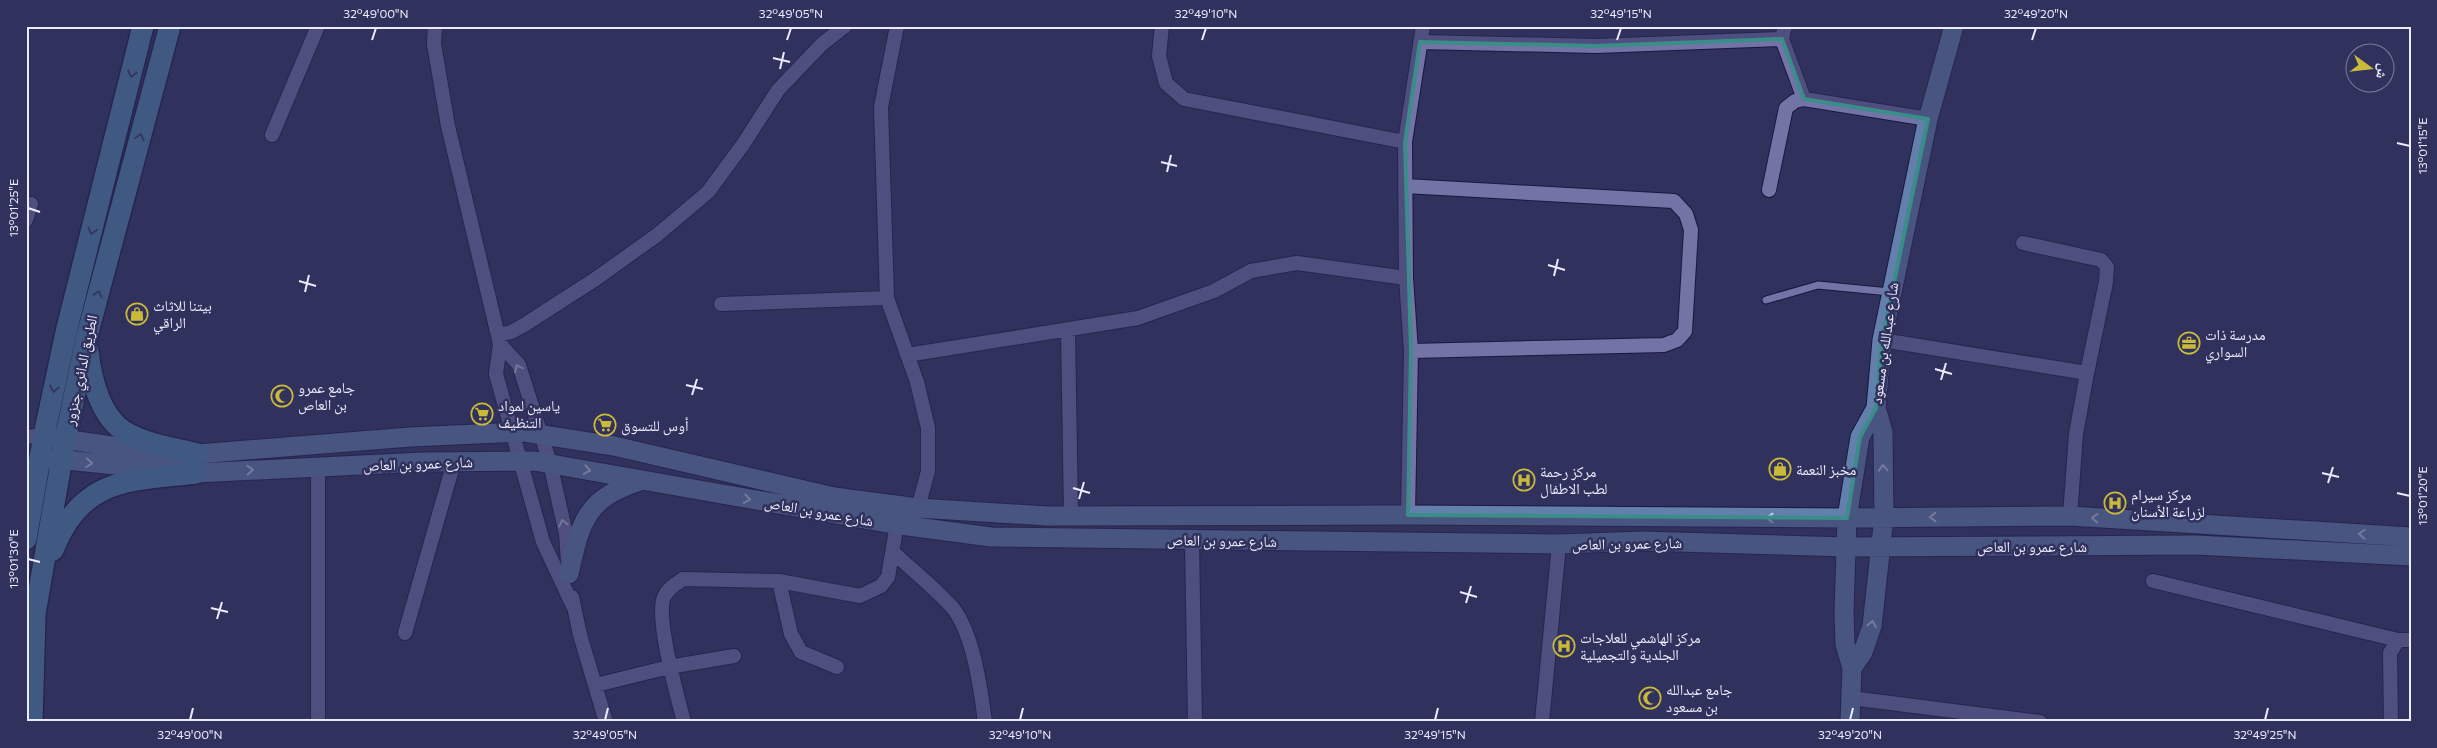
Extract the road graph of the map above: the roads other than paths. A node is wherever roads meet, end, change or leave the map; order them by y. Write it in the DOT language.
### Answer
graph roads {
  1 [pos="143,26"];
  2 [pos="170,26"];
  3 [pos="318,26"];
  4 [pos="435,26"];
  5 [pos="897,26"];
  6 [pos="1162,26"];
  7 [pos="1423,26"];
  8 [pos="1954,26"];
  9 [pos="835,29"];
  10 [pos="1784,33"];
  11 [pos="1420,42"];
  12 [pos="1804,100"];
  13 [pos="1928,118"];
  14 [pos="272,135"];
  15 [pos="1405,142"];
  16 [pos="1405,186"];
  17 [pos="1769,190"];
  18 [pos="31,204"];
  19 [pos="26,220"];
  20 [pos="2023,243"];
  21 [pos="1406,278"];
  22 [pos="1890,292"];
  23 [pos="887,298"];
  24 [pos="1766,300"];
  25 [pos="720,304"];
  26 [pos="1068,330"];
  27 [pos="87,336"];
  28 [pos="499,339"];
  29 [pos="1882,340"];
  30 [pos="1411,351"];
  31 [pos="907,355"];
  32 [pos="2088,373"];
  33 [pos="1876,408"];
  34 [pos="513,432"];
  35 [pos="35,436"];
  36 [pos="540,436"];
  37 [pos="63,450"];
  38 [pos="33,453"];
  39 [pos="522,461"];
  40 [pos="454,462"];
  41 [pos="197,463"];
  42 [pos="550,464"];
  43 [pos="318,467"];
  44 [pos="642,480"];
  45 [pos="918,508"];
  46 [pos="1071,515"];
  47 [pos="1408,515"];
  48 [pos="2070,516"];
  49 [pos="1884,517"];
  50 [pos="1847,518"];
  51 [pos="896,524"];
  52 [pos="2411,537"];
  53 [pos="26,539"];
  54 [pos="1192,540"];
  55 [pos="1559,544"];
  56 [pos="1847,547"];
  57 [pos="1881,547"];
  58 [pos="893,552"];
  59 [pos="2411,556"];
  60 [pos="569,574"];
  61 [pos="780,581"];
  62 [pos="2153,581"];
  63 [pos="40,583"];
  64 [pos="573,606"];
  65 [pos="405,633"];
  66 [pos="2404,640"];
  67 [pos="734,656"];
  68 [pos="670,667"];
  69 [pos="837,667"];
  70 [pos="1852,668"];
  71 [pos="596,684"];
  72 [pos="1851,698"];
  73 [pos="32,722"];
  74 [pos="318,722"];
  75 [pos="606,722"];
  76 [pos="684,722"];
  77 [pos="985,722"];
  78 [pos="1195,722"];
  79 [pos="1542,722"];
  80 [pos="1850,722"];
  81 [pos="2040,722"];
  82 [pos="2391,722"];
  1 -- 35 [label="main road, الطريق الدائري جنزور, one-way"];
  27 -- 2 [label="main road, الطريق الدائري جنزور, one-way"];
  3 -- 14 [label="street"];
  4 -- 28 [label="street"];
  5 -- 23 [label="street"];
  6 -- 15 [label="street"];
  7 -- 11 [label="street"];
  8 -- 13 [label="street, شارع عبدالله بن مسعود"];
  9 -- 28 [label="street"];
  10 -- 11 [label="street"];
  10 -- 12 [label="street"];
  11 -- 15 [label="street"];
  12 -- 13 [label="street"];
  12 -- 17 [label="street"];
  13 -- 22 [label="street, شارع عبدالله بن مسعود"];
  15 -- 16 [label="street"];
  16 -- 21 [label="street"];
  16 -- 30 [label="street"];
  18 -- 19 [label="street"];
  20 -- 32 [label="street"];
  21 -- 26 [label="street"];
  21 -- 30 [label="street"];
  22 -- 24 [label="lane"];
  22 -- 29 [label="street, شارع عبدالله بن مسعود"];
  23 -- 25 [label="street"];
  23 -- 31 [label="street"];
  26 -- 31 [label="street"];
  26 -- 46 [label="street"];
  27 -- 37 [label="main road, الطريق الدائري جنزور"];
  27 -- 41 [label="main road"];
  28 -- 34 [label="street"];
  36 -- 28 [label="street, one-way"];
  29 -- 32 [label="street"];
  29 -- 33 [label="street, شارع عبدالله بن مسعود"];
  30 -- 47 [label="street"];
  31 -- 45 [label="street"];
  32 -- 48 [label="street"];
  49 -- 33 [label="street, one-way"];
  33 -- 50 [label="street, شارع عبدالله بن مسعود"];
  34 -- 36 [label="street"];
  34 -- 39 [label="street"];
  34 -- 41 [label="street"];
  35 -- 37 [label="street"];
  35 -- 38 [label="main road, الطريق الدائري جنزور"];
  36 -- 42 [label="street"];
  36 -- 45 [label="street"];
  37 -- 38 [label="street, شارع عمرو بن العاص"];
  37 -- 41 [label="street, شارع عمرو بن العاص"];
  37 -- 63 [label="main road, الطريق الدائري جنزور"];
  38 -- 53 [label="main road, الطريق الدائري جنزور"];
  39 -- 40 [label="street, شارع عمرو بن العاص"];
  39 -- 42 [label="street, شارع عمرو بن العاص"];
  39 -- 64 [label="street"];
  40 -- 43 [label="street, شارع عمرو بن العاص"];
  40 -- 65 [label="street"];
  41 -- 43 [label="street, شارع عمرو بن العاص, one-way"];
  41 -- 63 [label="main road"];
  42 -- 44 [label="street, شارع عمرو بن العاص, one-way"];
  60 -- 42 [label="street, one-way"];
  43 -- 74 [label="street"];
  44 -- 51 [label="street, شارع عمرو بن العاص, one-way"];
  44 -- 60 [label="street"];
  45 -- 46 [label="street"];
  46 -- 47 [label="street"];
  50 -- 47 [label="street, one-way"];
  48 -- 49 [label="street, one-way"];
  52 -- 48 [label="street, one-way"];
  49 -- 50 [label="street"];
  49 -- 57 [label="street"];
  50 -- 56 [label="street, شارع عبدالله بن مسعود"];
  51 -- 54 [label="street, شارع عمرو بن العاص"];
  51 -- 58 [label="street"];
  54 -- 55 [label="street, شارع عمرو بن العاص"];
  54 -- 78 [label="street"];
  55 -- 56 [label="street, شارع عمرو بن العاص"];
  55 -- 79 [label="street"];
  56 -- 57 [label="street, شارع عمرو بن العاص"];
  56 -- 70 [label="street, شارع عبدالله بن مسعود"];
  57 -- 59 [label="street, شارع عمرو بن العاص"];
  70 -- 57 [label="street, one-way"];
  58 -- 61 [label="street"];
  58 -- 77 [label="street"];
  60 -- 64 [label="street"];
  61 -- 68 [label="street"];
  61 -- 69 [label="street"];
  62 -- 66 [label="street"];
  63 -- 73 [label="main road, الطريق الدائري جنزور"];
  64 -- 71 [label="street"];
  66 -- 82 [label="street"];
  67 -- 68 [label="street"];
  68 -- 71 [label="street"];
  68 -- 76 [label="street"];
  70 -- 72 [label="street, شارع عبدالله بن مسعود"];
  71 -- 75 [label="street"];
  72 -- 80 [label="street, شارع عبدالله بن مسعود"];
  72 -- 81 [label="street"];
}
